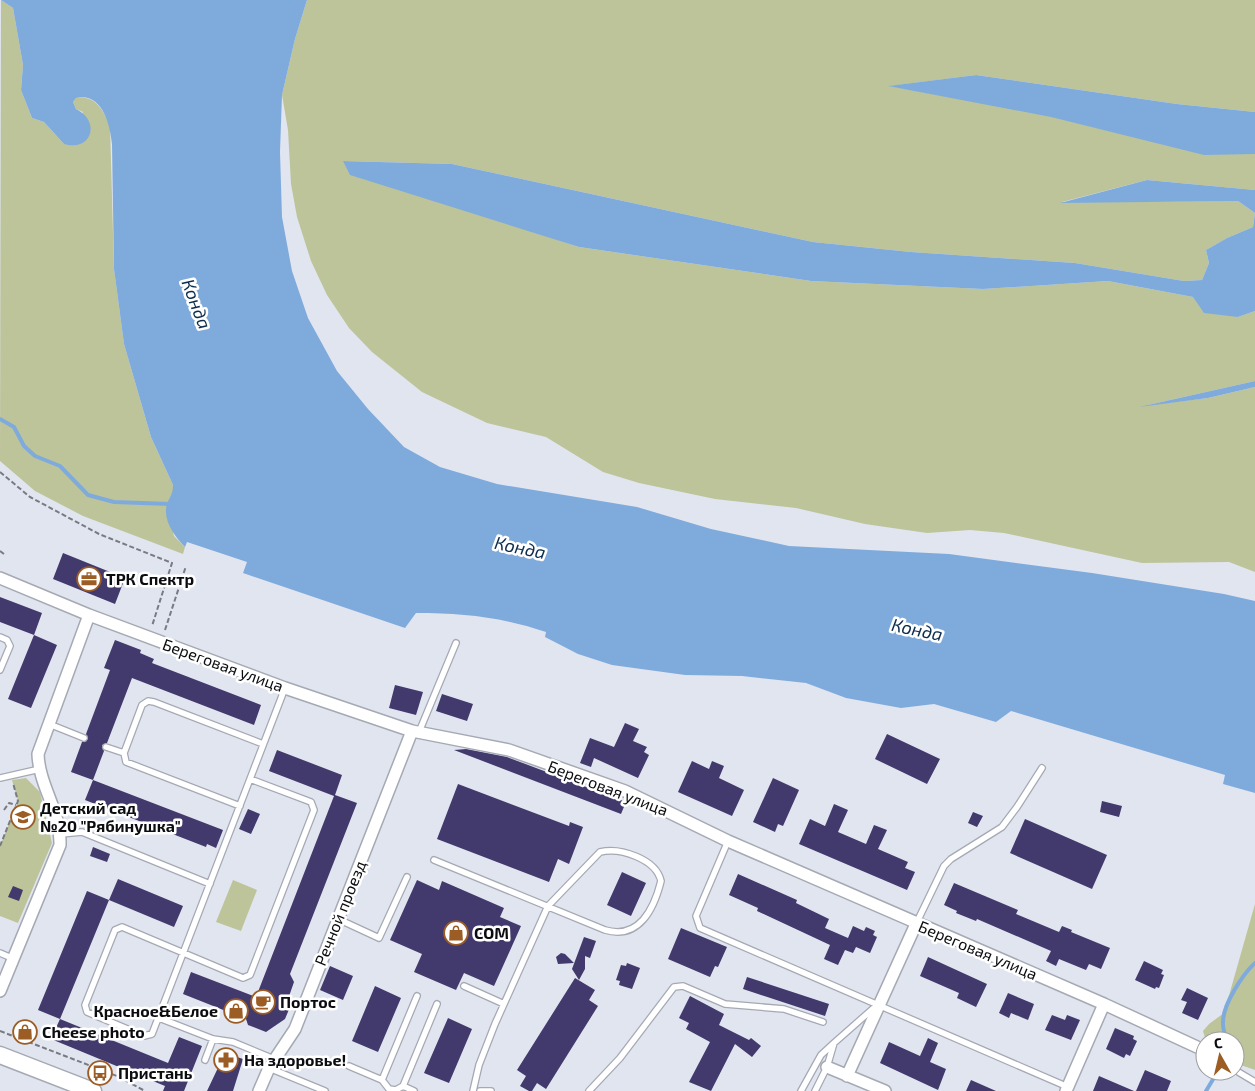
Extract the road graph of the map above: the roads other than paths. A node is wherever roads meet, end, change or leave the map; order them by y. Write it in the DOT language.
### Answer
graph roads {
  1 [pos="0,578"];
  2 [pos="89,615"];
  3 [pos="0,637"];
  4 [pos="456,643"];
  5 [pos="0,670"];
  6 [pos="285,688"];
  7 [pos="47,724"];
  8 [pos="415,731"];
  9 [pos="84,738"];
  10 [pos="263,744"];
  11 [pos="106,746"];
  12 [pos="124,753"];
  13 [pos="1042,768"];
  14 [pos="40,770"];
  15 [pos="0,778"];
  16 [pos="250,779"];
  17 [pos="240,806"];
  18 [pos="60,834"];
  19 [pos="728,841"];
  20 [pos="434,860"];
  21 [pos="407,877"];
  22 [pos="210,884"];
  23 [pos="548,906"];
  24 [pos="338,919"];
  25 [pos="916,924"];
  26 [pos="0,953"];
  27 [pos="184,953"];
  28 [pos="14,959"];
  29 [pos="464,986"];
  30 [pos="0,991"];
  31 [pos="417,996"];
  32 [pos="437,1004"];
  33 [pos="504,1004"];
  34 [pos="1104,1004"];
  35 [pos="878,1005"];
  36 [pos="159,1018"];
  37 [pos="823,1022"];
  38 [pos="214,1039"];
  39 [pos="834,1043"];
  40 [pos="1195,1046"];
  41 [pos="0,1054"];
  42 [pos="206,1060"];
  43 [pos="272,1064"];
  44 [pos="349,1066"];
  45 [pos="827,1067"];
  46 [pos="847,1076"];
  47 [pos="382,1080"];
  48 [pos="403,1086"];
  49 [pos="1067,1089"];
  50 [pos="93,1091"];
  51 [pos="259,1091"];
  52 [pos="324,1091"];
  53 [pos="414,1091"];
  54 [pos="473,1091"];
  55 [pos="480,1091"];
  56 [pos="491,1091"];
  57 [pos="589,1091"];
  58 [pos="801,1091"];
  59 [pos="815,1091"];
  60 [pos="885,1091"];
  1 -- 2 [label="street, Береговая улица"];
  2 -- 6 [label="street, Береговая улица"];
  2 -- 7 [label="street"];
  3 -- 5 [label="lane"];
  4 -- 8 [label="lane"];
  6 -- 8 [label="street, Береговая улица"];
  6 -- 10 [label="lane"];
  7 -- 9 [label="lane"];
  7 -- 14 [label="street"];
  8 -- 19 [label="street, Береговая улица"];
  8 -- 24 [label="street, Речной проезд"];
  10 -- 12 [label="lane"];
  10 -- 16 [label="lane"];
  11 -- 12 [label="lane"];
  12 -- 17 [label="lane"];
  13 -- 25 [label="lane"];
  14 -- 15 [label="lane"];
  14 -- 18 [label="street"];
  16 -- 17 [label="lane"];
  16 -- 27 [label="lane"];
  17 -- 22 [label="lane"];
  18 -- 22 [label="lane"];
  18 -- 28 [label="street"];
  19 -- 25 [label="street, Береговая улица"];
  19 -- 35 [label="lane"];
  20 -- 23 [label="lane"];
  21 -- 24 [label="lane"];
  22 -- 27 [label="lane"];
  23 -- 23 [label="lane"];
  23 -- 33 [label="lane"];
  24 -- 43 [label="street, Речной проезд"];
  25 -- 34 [label="street, Береговая улица"];
  25 -- 35 [label="street"];
  26 -- 28 [label="lane"];
  27 -- 36 [label="lane"];
  27 -- 36 [label="lane"];
  28 -- 30 [label="street"];
  29 -- 33 [label="lane"];
  31 -- 47 [label="lane"];
  32 -- 48 [label="lane"];
  33 -- 54 [label="lane"];
  34 -- 40 [label="street, Береговая улица"];
  34 -- 49 [label="street"];
  35 -- 39 [label="lane"];
  35 -- 46 [label="street"];
  35 -- 49 [label="lane"];
  36 -- 38 [label="lane"];
  37 -- 57 [label="lane"];
  38 -- 42 [label="lane"];
  38 -- 43 [label="lane"];
  39 -- 45 [label="lane"];
  39 -- 58 [label="lane"];
  41 -- 50 [label="main road"];
  43 -- 51 [label="street, Речной проезд"];
  43 -- 52 [label="lane"];
  44 -- 47 [label="lane"];
  45 -- 46 [label="street"];
  45 -- 59 [label="lane"];
  46 -- 60 [label="street"];
  47 -- 48 [label="lane"];
  48 -- 53 [label="lane"];
  55 -- 56 [label="lane"];
}
